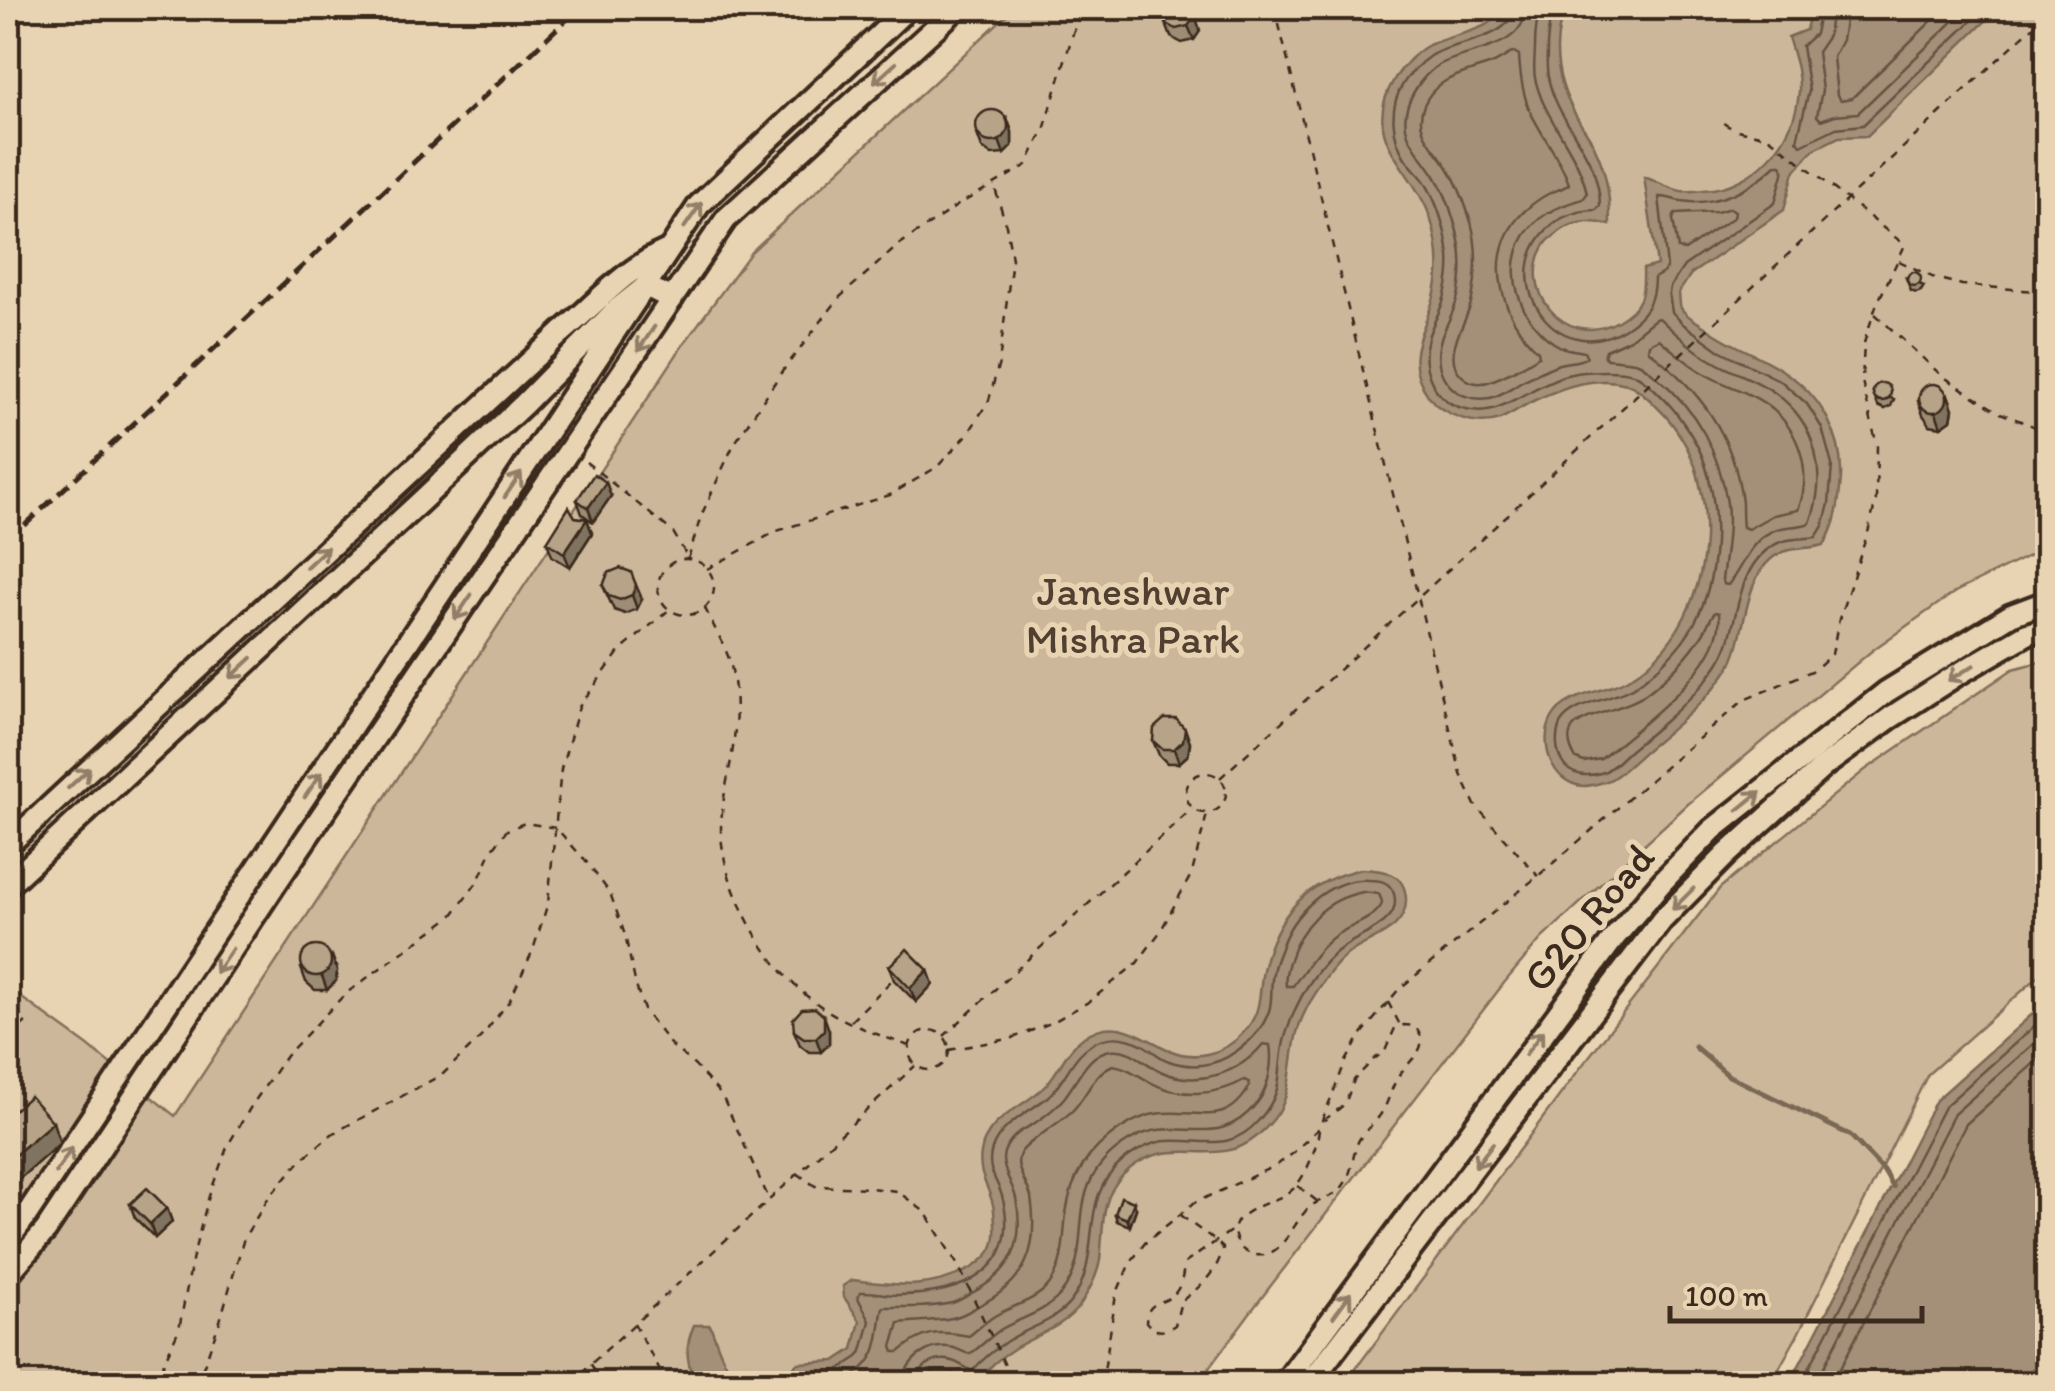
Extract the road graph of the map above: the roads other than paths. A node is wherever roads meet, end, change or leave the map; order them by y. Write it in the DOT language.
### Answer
graph roads {
  1 [pos="908,8"];
  2 [pos="957,8"];
  3 [pos="670,249"];
  4 [pos="697,262"];
  5 [pos="646,286"];
  6 [pos="672,299"];
  7 [pos="2048,602"];
  8 [pos="2048,628"];
  9 [pos="8,845"];
  10 [pos="8,885"];
  11 [pos="1614,938"];
  12 [pos="1633,959"];
  13 [pos="8,1240"];
  14 [pos="8,1274"];
  15 [pos="1284,1384"];
  16 [pos="1309,1384"];
  3 -- 1 [label="street, one-way"];
  2 -- 4 [label="street, one-way"];
  3 -- 4 [label="street"];
  3 -- 5 [label="street"];
  9 -- 3 [label="street, one-way"];
  4 -- 6 [label="street"];
  5 -- 6 [label="street"];
  5 -- 10 [label="street, one-way"];
  13 -- 5 [label="street, one-way"];
  6 -- 14 [label="street, one-way"];
  11 -- 7 [label="street, G20 Road, one-way"];
  8 -- 12 [label="street, G20 Road, one-way"];
  11 -- 12 [label="street"];
  15 -- 11 [label="street, G20 Road, one-way"];
  12 -- 16 [label="street, G20 Road, one-way"];
}
